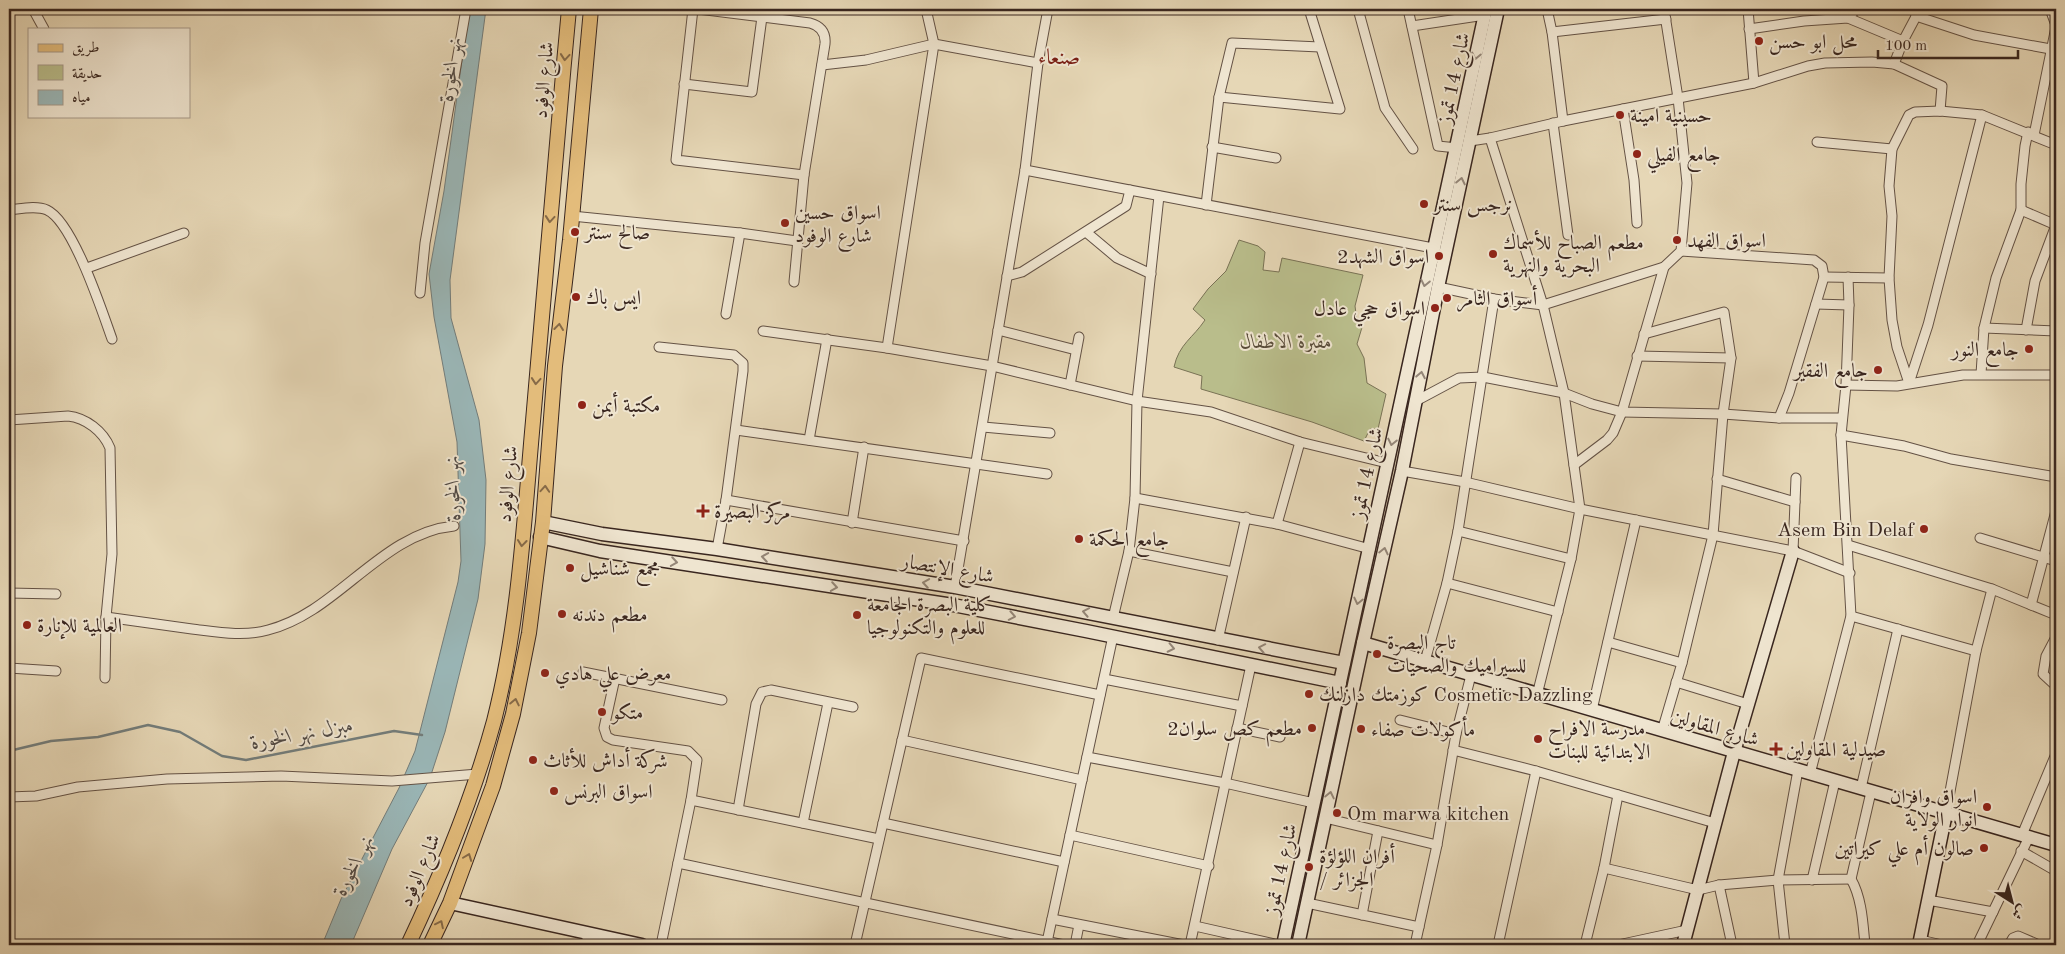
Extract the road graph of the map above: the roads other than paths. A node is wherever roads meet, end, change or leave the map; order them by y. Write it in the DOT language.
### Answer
graph roads {
  1 [pos="33,9"];
  2 [pos="466,9"];
  3 [pos="570,9"];
  4 [pos="591,9"];
  5 [pos="693,9"];
  6 [pos="698,9"];
  7 [pos="926,9"];
  8 [pos="1048,9"];
  9 [pos="1358,9"];
  10 [pos="1408,9"];
  11 [pos="1498,9"];
  12 [pos="1547,9"];
  13 [pos="1664,9"];
  14 [pos="1748,9"];
  15 [pos="1856,9"];
  16 [pos="2050,9"];
  17 [pos="1312,10"];
  18 [pos="1486,12"];
  19 [pos="1918,12"];
  20 [pos="1465,13"];
  21 [pos="762,17"];
  22 [pos="1848,18"];
  23 [pos="1666,20"];
  24 [pos="1412,26"];
  25 [pos="2056,26"];
  26 [pos="43,28"];
  27 [pos="1749,29"];
  28 [pos="1552,32"];
  29 [pos="1903,41"];
  30 [pos="934,44"];
  31 [pos="1320,47"];
  32 [pos="2054,50"];
  33 [pos="1038,63"];
  34 [pos="1894,64"];
  35 [pos="822,65"];
  36 [pos="1754,83"];
  37 [pos="684,84"];
  38 [pos="1219,97"];
  39 [pos="1678,98"];
  40 [pos="1624,109"];
  41 [pos="1940,111"];
  42 [pos="1982,115"];
  43 [pos="1558,122"];
  44 [pos="2031,134"];
  45 [pos="1490,138"];
  46 [pos="1470,141"];
  47 [pos="1817,142"];
  48 [pos="2056,145"];
  49 [pos="1212,147"];
  50 [pos="1457,148"];
  51 [pos="1413,149"];
  52 [pos="1892,149"];
  53 [pos="1276,158"];
  54 [pos="1024,170"];
  55 [pos="804,176"];
  56 [pos="1130,190"];
  57 [pos="1159,196"];
  58 [pos="1206,205"];
  59 [pos="9,210"];
  60 [pos="2021,210"];
  61 [pos="572,216"];
  62 [pos="1636,223"];
  63 [pos="2056,225"];
  64 [pos="184,232"];
  65 [pos="1086,232"];
  66 [pos="740,233"];
  67 [pos="1568,235"];
  68 [pos="797,241"];
  69 [pos="1433,248"];
  70 [pos="1681,251"];
  71 [pos="1664,267"];
  72 [pos="86,268"];
  73 [pos="1151,274"];
  74 [pos="1007,276"];
  75 [pos="1824,277"];
  76 [pos="1848,277"];
  77 [pos="1889,278"];
  78 [pos="794,282"];
  79 [pos="1438,287"];
  80 [pos="420,292"];
  81 [pos="1494,299"];
  82 [pos="1816,304"];
  83 [pos="1543,305"];
  84 [pos="1849,305"];
  85 [pos="726,314"];
  86 [pos="1984,328"];
  87 [pos="998,330"];
  88 [pos="2026,330"];
  89 [pos="2056,330"];
  90 [pos="763,331"];
  91 [pos="1644,334"];
  92 [pos="1078,337"];
  93 [pos="112,339"];
  94 [pos="826,339"];
  95 [pos="659,347"];
  96 [pos="887,348"];
  97 [pos="1076,350"];
  98 [pos="1636,356"];
  99 [pos="1731,358"];
  100 [pos="992,366"];
  101 [pos="1981,374"];
  102 [pos="2056,375"];
  103 [pos="1483,377"];
  104 [pos="1909,383"];
  105 [pos="1070,385"];
  106 [pos="1846,385"];
  107 [pos="1564,393"];
  108 [pos="1137,401"];
  109 [pos="1416,402"];
  110 [pos="1622,412"];
  111 [pos="1723,414"];
  112 [pos="1779,418"];
  113 [pos="1842,418"];
  114 [pos="9,420"];
  115 [pos="983,427"];
  116 [pos="736,430"];
  117 [pos="1050,433"];
  118 [pos="1841,435"];
  119 [pos="809,440"];
  120 [pos="1300,442"];
  121 [pos="864,447"];
  122 [pos="1387,463"];
  123 [pos="977,464"];
  124 [pos="1574,464"];
  125 [pos="1402,471"];
  126 [pos="1047,474"];
  127 [pos="2056,477"];
  128 [pos="1796,478"];
  129 [pos="1716,479"];
  130 [pos="1465,482"];
  131 [pos="1135,498"];
  132 [pos="726,500"];
  133 [pos="1795,502"];
  134 [pos="1580,509"];
  135 [pos="2056,511"];
  136 [pos="1246,517"];
  137 [pos="1636,520"];
  138 [pos="543,522"];
  139 [pos="852,523"];
  140 [pos="1277,524"];
  141 [pos="454,526"];
  142 [pos="1458,531"];
  143 [pos="602,534"];
  144 [pos="1712,535"];
  145 [pos="540,537"];
  146 [pos="1980,538"];
  147 [pos="964,541"];
  148 [pos="1848,545"];
  149 [pos="717,549"];
  150 [pos="1370,549"];
  151 [pos="600,551"];
  152 [pos="1129,551"];
  153 [pos="1794,551"];
  154 [pos="2045,557"];
  155 [pos="1571,559"];
  156 [pos="2056,561"];
  157 [pos="1233,572"];
  158 [pos="1850,573"];
  159 [pos="1447,583"];
  160 [pos="955,588"];
  161 [pos="1992,589"];
  162 [pos="9,593"];
  163 [pos="56,594"];
  164 [pos="2031,605"];
  165 [pos="1558,612"];
  166 [pos="2056,615"];
  167 [pos="1852,616"];
  168 [pos="106,618"];
  169 [pos="1113,618"];
  170 [pos="1898,629"];
  171 [pos="1113,636"];
  172 [pos="2056,637"];
  173 [pos="1218,640"];
  174 [pos="1608,642"];
  175 [pos="1363,643"];
  176 [pos="1976,651"];
  177 [pos="1292,654"];
  178 [pos="1426,661"];
  179 [pos="1344,663"];
  180 [pos="1682,664"];
  181 [pos="1251,665"];
  182 [pos="9,668"];
  183 [pos="56,671"];
  184 [pos="583,672"];
  185 [pos="1288,672"];
  186 [pos="1470,675"];
  187 [pos="105,678"];
  188 [pos="615,678"];
  189 [pos="1104,679"];
  190 [pos="1676,682"];
  191 [pos="1340,683"];
  192 [pos="2056,686"];
  193 [pos="1537,695"];
  194 [pos="1100,696"];
  195 [pos="722,700"];
  196 [pos="828,703"];
  197 [pos="1748,704"];
  198 [pos="1242,706"];
  199 [pos="852,707"];
  200 [pos="1592,710"];
  201 [pos="1400,720"];
  202 [pos="1237,728"];
  203 [pos="1662,731"];
  204 [pos="1456,734"];
  205 [pos="1280,737"];
  206 [pos="902,740"];
  207 [pos="1453,750"];
  208 [pos="1734,752"];
  209 [pos="2056,754"];
  210 [pos="1087,757"];
  211 [pos="1536,771"];
  212 [pos="1804,772"];
  213 [pos="478,774"];
  214 [pos="2052,777"];
  215 [pos="1082,780"];
  216 [pos="1835,781"];
  217 [pos="1225,783"];
  218 [pos="1866,790"];
  219 [pos="1618,795"];
  220 [pos="9,797"];
  221 [pos="691,800"];
  222 [pos="1314,803"];
  223 [pos="738,810"];
  224 [pos="1946,813"];
  225 [pos="1325,818"];
  226 [pos="803,823"];
  227 [pos="883,823"];
  228 [pos="1715,823"];
  229 [pos="1378,831"];
  230 [pos="1070,835"];
  231 [pos="2025,836"];
  232 [pos="879,839"];
  233 [pos="1437,845"];
  234 [pos="2056,845"];
  235 [pos="2021,851"];
  236 [pos="1064,862"];
  237 [pos="678,863"];
  238 [pos="1209,866"];
  239 [pos="1604,868"];
  240 [pos="2056,871"];
  241 [pos="1778,880"];
  242 [pos="1812,880"];
  243 [pos="1851,880"];
  244 [pos="1718,885"];
  245 [pos="1698,890"];
  246 [pos="1928,900"];
  247 [pos="450,903"];
  248 [pos="1307,903"];
  249 [pos="864,904"];
  250 [pos="1993,912"];
  251 [pos="1362,915"];
  252 [pos="1052,920"];
  253 [pos="1079,925"];
  254 [pos="1195,926"];
  255 [pos="1419,927"];
  256 [pos="1687,930"];
  257 [pos="587,939"];
  258 [pos="1047,942"];
  259 [pos="1919,942"];
  260 [pos="408,945"];
  261 [pos="430,945"];
  262 [pos="642,945"];
  263 [pos="661,945"];
  264 [pos="855,945"];
  265 [pos="1064,945"];
  266 [pos="1075,945"];
  267 [pos="1184,945"];
  268 [pos="1190,945"];
  269 [pos="1281,945"];
  270 [pos="1298,945"];
  271 [pos="1418,945"];
  272 [pos="1498,945"];
  273 [pos="1585,945"];
  274 [pos="1618,945"];
  275 [pos="1683,945"];
  276 [pos="1732,945"];
  277 [pos="1785,945"];
  278 [pos="1865,945"];
  279 [pos="1942,945"];
  280 [pos="1977,945"];
  281 [pos="2009,945"];
  282 [pos="2039,945"];
  1 -- 26 [label="street"];
  2 -- 80 [label="street"];
  3 -- 213 [label="main road, شارع الوفود, one-way"];
  4 -- 61 [label="main road, شارع الوفود"];
  5 -- 37 [label="street"];
  6 -- 21 [label="street"];
  7 -- 30 [label="street"];
  8 -- 33 [label="street"];
  9 -- 51 [label="street"];
  10 -- 24 [label="street"];
  11 -- 46 [label="street, شارع 14 تموز"];
  12 -- 28 [label="street"];
  13 -- 23 [label="street"];
  14 -- 27 [label="street"];
  15 -- 22 [label="street"];
  16 -- 25 [label="street"];
  17 -- 31 [label="street"];
  18 -- 20 [label="street"];
  18 -- 50 [label="street, شارع 14 تموز, one-way"];
  19 -- 29 [label="street"];
  19 -- 32 [label="street"];
  20 -- 24 [label="street"];
  21 -- 35 [label="street"];
  21 -- 37 [label="street"];
  22 -- 27 [label="street"];
  22 -- 29 [label="street"];
  23 -- 28 [label="street"];
  23 -- 39 [label="street"];
  24 -- 50 [label="street"];
  25 -- 32 [label="street"];
  27 -- 36 [label="street"];
  28 -- 43 [label="street"];
  29 -- 34 [label="street"];
  30 -- 33 [label="street"];
  30 -- 35 [label="street"];
  30 -- 96 [label="street"];
  31 -- 38 [label="street"];
  31 -- 38 [label="street"];
  32 -- 44 [label="street"];
  33 -- 54 [label="street"];
  34 -- 36 [label="street"];
  34 -- 41 [label="street"];
  35 -- 55 [label="street"];
  36 -- 39 [label="street"];
  37 -- 55 [label="street"];
  38 -- 49 [label="street"];
  39 -- 40 [label="street"];
  39 -- 70 [label="street"];
  40 -- 43 [label="street"];
  40 -- 62 [label="street"];
  41 -- 42 [label="street"];
  41 -- 52 [label="street"];
  42 -- 44 [label="street"];
  42 -- 104 [label="street"];
  43 -- 45 [label="street"];
  43 -- 67 [label="street"];
  44 -- 48 [label="street"];
  44 -- 60 [label="street"];
  45 -- 46 [label="street"];
  45 -- 83 [label="street"];
  79 -- 46 [label="street, شارع 14 تموز, one-way"];
  47 -- 52 [label="street"];
  49 -- 53 [label="street"];
  49 -- 58 [label="street"];
  50 -- 69 [label="street, شارع 14 تموز"];
  52 -- 77 [label="street"];
  54 -- 56 [label="street"];
  54 -- 74 [label="street"];
  55 -- 68 [label="street"];
  56 -- 57 [label="street"];
  56 -- 65 [label="street"];
  57 -- 58 [label="street"];
  57 -- 73 [label="street"];
  58 -- 69 [label="street"];
  59 -- 72 [label="street"];
  60 -- 63 [label="street"];
  60 -- 86 [label="street"];
  61 -- 66 [label="street"];
  138 -- 61 [label="main road, شارع الوفود, one-way"];
  63 -- 88 [label="street"];
  64 -- 72 [label="street"];
  65 -- 73 [label="street"];
  65 -- 74 [label="street"];
  66 -- 68 [label="street"];
  66 -- 85 [label="street"];
  68 -- 78 [label="street"];
  69 -- 122 [label="street, شارع 14 تموز, one-way"];
  70 -- 71 [label="street"];
  70 -- 75 [label="street"];
  71 -- 83 [label="street"];
  71 -- 91 [label="street"];
  72 -- 93 [label="street"];
  73 -- 108 [label="street"];
  74 -- 87 [label="street"];
  75 -- 76 [label="street"];
  75 -- 82 [label="street"];
  76 -- 77 [label="street"];
  76 -- 84 [label="street"];
  77 -- 104 [label="street"];
  79 -- 81 [label="street"];
  109 -- 79 [label="street, شارع 14 تموز, one-way"];
  81 -- 83 [label="street"];
  81 -- 103 [label="street"];
  82 -- 84 [label="street"];
  82 -- 112 [label="street"];
  83 -- 107 [label="street"];
  84 -- 106 [label="street"];
  86 -- 88 [label="street"];
  86 -- 101 [label="street"];
  87 -- 97 [label="street"];
  87 -- 100 [label="street"];
  88 -- 89 [label="street"];
  90 -- 94 [label="street"];
  91 -- 98 [label="street"];
  91 -- 99 [label="street"];
  92 -- 97 [label="street"];
  94 -- 96 [label="street"];
  94 -- 119 [label="street"];
  95 -- 116 [label="street"];
  96 -- 100 [label="street"];
  97 -- 105 [label="street"];
  98 -- 99 [label="street"];
  98 -- 110 [label="street"];
  99 -- 111 [label="street"];
  100 -- 105 [label="street"];
  100 -- 115 [label="street"];
  101 -- 102 [label="street"];
  101 -- 104 [label="street"];
  103 -- 107 [label="street"];
  103 -- 109 [label="street"];
  103 -- 130 [label="street"];
  104 -- 106 [label="street"];
  105 -- 108 [label="street"];
  106 -- 113 [label="street"];
  107 -- 110 [label="street"];
  107 -- 124 [label="street"];
  108 -- 120 [label="street"];
  108 -- 131 [label="street"];
  109 -- 125 [label="street, شارع 14 تموز"];
  110 -- 111 [label="street"];
  110 -- 124 [label="street"];
  111 -- 112 [label="street"];
  111 -- 129 [label="street"];
  112 -- 113 [label="street"];
  113 -- 118 [label="street"];
  114 -- 168 [label="street"];
  115 -- 117 [label="street"];
  115 -- 123 [label="street"];
  116 -- 119 [label="street"];
  116 -- 132 [label="street"];
  118 -- 127 [label="street"];
  118 -- 148 [label="street"];
  119 -- 121 [label="street"];
  120 -- 122 [label="street"];
  120 -- 140 [label="street"];
  121 -- 123 [label="street"];
  121 -- 139 [label="street"];
  122 -- 150 [label="street, شارع 14 تموز"];
  123 -- 126 [label="street"];
  123 -- 147 [label="street"];
  124 -- 134 [label="street"];
  125 -- 130 [label="street"];
  175 -- 125 [label="street, شارع 14 تموز, one-way"];
  128 -- 133 [label="street"];
  129 -- 133 [label="street"];
  129 -- 144 [label="street"];
  130 -- 134 [label="street"];
  130 -- 142 [label="street"];
  131 -- 136 [label="street"];
  131 -- 152 [label="street"];
  132 -- 139 [label="street"];
  132 -- 149 [label="street"];
  133 -- 153 [label="street"];
  134 -- 137 [label="street"];
  134 -- 155 [label="street"];
  135 -- 154 [label="street"];
  136 -- 140 [label="street"];
  136 -- 157 [label="street"];
  137 -- 144 [label="street"];
  137 -- 174 [label="street"];
  138 -- 143 [label="street, شارع الإنتصار"];
  138 -- 145 [label="main road, شارع الوفود"];
  139 -- 147 [label="street"];
  140 -- 150 [label="street"];
  141 -- 168 [label="street"];
  142 -- 155 [label="street"];
  142 -- 159 [label="street"];
  143 -- 149 [label="street, شارع الإنتصار"];
  143 -- 151 [label="street"];
  144 -- 153 [label="street"];
  144 -- 180 [label="street"];
  145 -- 151 [label="street, شارع الإنتصار"];
  247 -- 145 [label="main road, شارع الوفود, one-way"];
  146 -- 154 [label="street"];
  147 -- 160 [label="street"];
  148 -- 158 [label="street"];
  148 -- 161 [label="street"];
  160 -- 149 [label="street, شارع الإنتصار, one-way"];
  150 -- 179 [label="street, شارع 14 تموز, one-way"];
  151 -- 171 [label="street, شارع الإنتصار, one-way"];
  152 -- 157 [label="street"];
  152 -- 169 [label="street"];
  153 -- 158 [label="street"];
  153 -- 197 [label="street"];
  154 -- 156 [label="street"];
  154 -- 164 [label="street"];
  155 -- 165 [label="street"];
  157 -- 173 [label="street"];
  158 -- 167 [label="street"];
  159 -- 165 [label="street"];
  159 -- 178 [label="street"];
  169 -- 160 [label="street, شارع الإنتصار, one-way"];
  161 -- 164 [label="street"];
  161 -- 176 [label="street"];
  162 -- 163 [label="street"];
  164 -- 166 [label="street"];
  165 -- 193 [label="street"];
  167 -- 170 [label="street"];
  167 -- 212 [label="street"];
  168 -- 187 [label="street"];
  169 -- 173 [label="street, شارع الإنتصار"];
  170 -- 176 [label="street"];
  170 -- 218 [label="street"];
  171 -- 181 [label="street, شارع الإنتصار, one-way"];
  171 -- 189 [label="street"];
  172 -- 192 [label="street"];
  177 -- 173 [label="street, شارع الإنتصار, one-way"];
  174 -- 180 [label="street"];
  174 -- 200 [label="street"];
  175 -- 178 [label="street, شارع المقاولين"];
  225 -- 175 [label="street, شارع 14 تموز, one-way"];
  176 -- 224 [label="street"];
  177 -- 179 [label="street, شارع الإنتصار"];
  177 -- 185 [label="street"];
  178 -- 186 [label="street, شارع المقاولين"];
  179 -- 191 [label="street, شارع 14 تموز"];
  180 -- 190 [label="street"];
  181 -- 185 [label="street, شارع الإنتصار"];
  181 -- 198 [label="street"];
  182 -- 183 [label="street"];
  184 -- 188 [label="street"];
  185 -- 191 [label="street, شارع الإنتصار"];
  186 -- 193 [label="street, شارع المقاولين"];
  186 -- 204 [label="street"];
  188 -- 195 [label="street"];
  188 -- 221 [label="street"];
  189 -- 194 [label="street"];
  189 -- 198 [label="street"];
  190 -- 197 [label="street"];
  190 -- 203 [label="street"];
  191 -- 222 [label="street, شارع 14 تموز"];
  193 -- 200 [label="street, شارع المقاولين"];
  194 -- 206 [label="street"];
  194 -- 210 [label="street"];
  196 -- 199 [label="street"];
  196 -- 223 [label="street"];
  196 -- 226 [label="street"];
  197 -- 208 [label="street"];
  198 -- 202 [label="street"];
  200 -- 203 [label="street, شارع المقاولين"];
  201 -- 204 [label="street"];
  202 -- 205 [label="street"];
  202 -- 217 [label="street"];
  203 -- 208 [label="street, شارع المقاولين"];
  204 -- 207 [label="street"];
  206 -- 215 [label="street"];
  206 -- 227 [label="street"];
  207 -- 211 [label="street"];
  207 -- 233 [label="street"];
  208 -- 212 [label="street, شارع المقاولين"];
  208 -- 228 [label="street"];
  209 -- 214 [label="street"];
  210 -- 215 [label="street"];
  210 -- 217 [label="street"];
  211 -- 219 [label="street"];
  211 -- 272 [label="street"];
  212 -- 216 [label="street, شارع المقاولين"];
  212 -- 241 [label="street"];
  213 -- 220 [label="street"];
  213 -- 260 [label="main road, شارع الوفود"];
  214 -- 231 [label="street"];
  215 -- 230 [label="street"];
  216 -- 218 [label="street, شارع المقاولين"];
  216 -- 242 [label="street"];
  217 -- 222 [label="street"];
  217 -- 238 [label="street"];
  218 -- 224 [label="street, شارع المقاولين"];
  218 -- 243 [label="street"];
  219 -- 228 [label="street"];
  219 -- 239 [label="street"];
  221 -- 223 [label="street"];
  221 -- 237 [label="street"];
  222 -- 269 [label="street, شارع 14 تموز"];
  223 -- 226 [label="street"];
  224 -- 231 [label="street, شارع المقاولين"];
  224 -- 246 [label="street"];
  225 -- 229 [label="street"];
  225 -- 248 [label="street, شارع 14 تموز"];
  226 -- 232 [label="street"];
  227 -- 232 [label="street"];
  227 -- 236 [label="street"];
  228 -- 245 [label="street"];
  229 -- 233 [label="street"];
  229 -- 251 [label="street"];
  230 -- 236 [label="street"];
  230 -- 238 [label="street"];
  231 -- 234 [label="street, شارع المقاولين"];
  231 -- 235 [label="street"];
  232 -- 249 [label="street"];
  233 -- 255 [label="street"];
  235 -- 240 [label="street"];
  235 -- 250 [label="street"];
  236 -- 252 [label="street"];
  237 -- 249 [label="street"];
  237 -- 263 [label="street"];
  238 -- 254 [label="street"];
  239 -- 245 [label="street"];
  239 -- 273 [label="street"];
  241 -- 242 [label="street"];
  241 -- 244 [label="street"];
  241 -- 277 [label="street"];
  242 -- 243 [label="street"];
  243 -- 278 [label="street"];
  244 -- 245 [label="street"];
  244 -- 276 [label="street"];
  245 -- 256 [label="street"];
  246 -- 250 [label="street"];
  246 -- 259 [label="street"];
  247 -- 257 [label="street"];
  261 -- 247 [label="main road, شارع الوفود, one-way"];
  248 -- 251 [label="street"];
  248 -- 270 [label="street, شارع 14 تموز"];
  249 -- 258 [label="street"];
  249 -- 264 [label="street"];
  250 -- 280 [label="street"];
  251 -- 255 [label="street"];
  252 -- 253 [label="street"];
  252 -- 258 [label="street"];
  253 -- 266 [label="street"];
  253 -- 267 [label="street"];
  254 -- 268 [label="street"];
  254 -- 269 [label="street"];
  255 -- 271 [label="street"];
  256 -- 274 [label="street"];
  256 -- 275 [label="street"];
  257 -- 262 [label="street"];
  258 -- 265 [label="street"];
  259 -- 279 [label="street"];
  281 -- 282 [label="street"];
}
